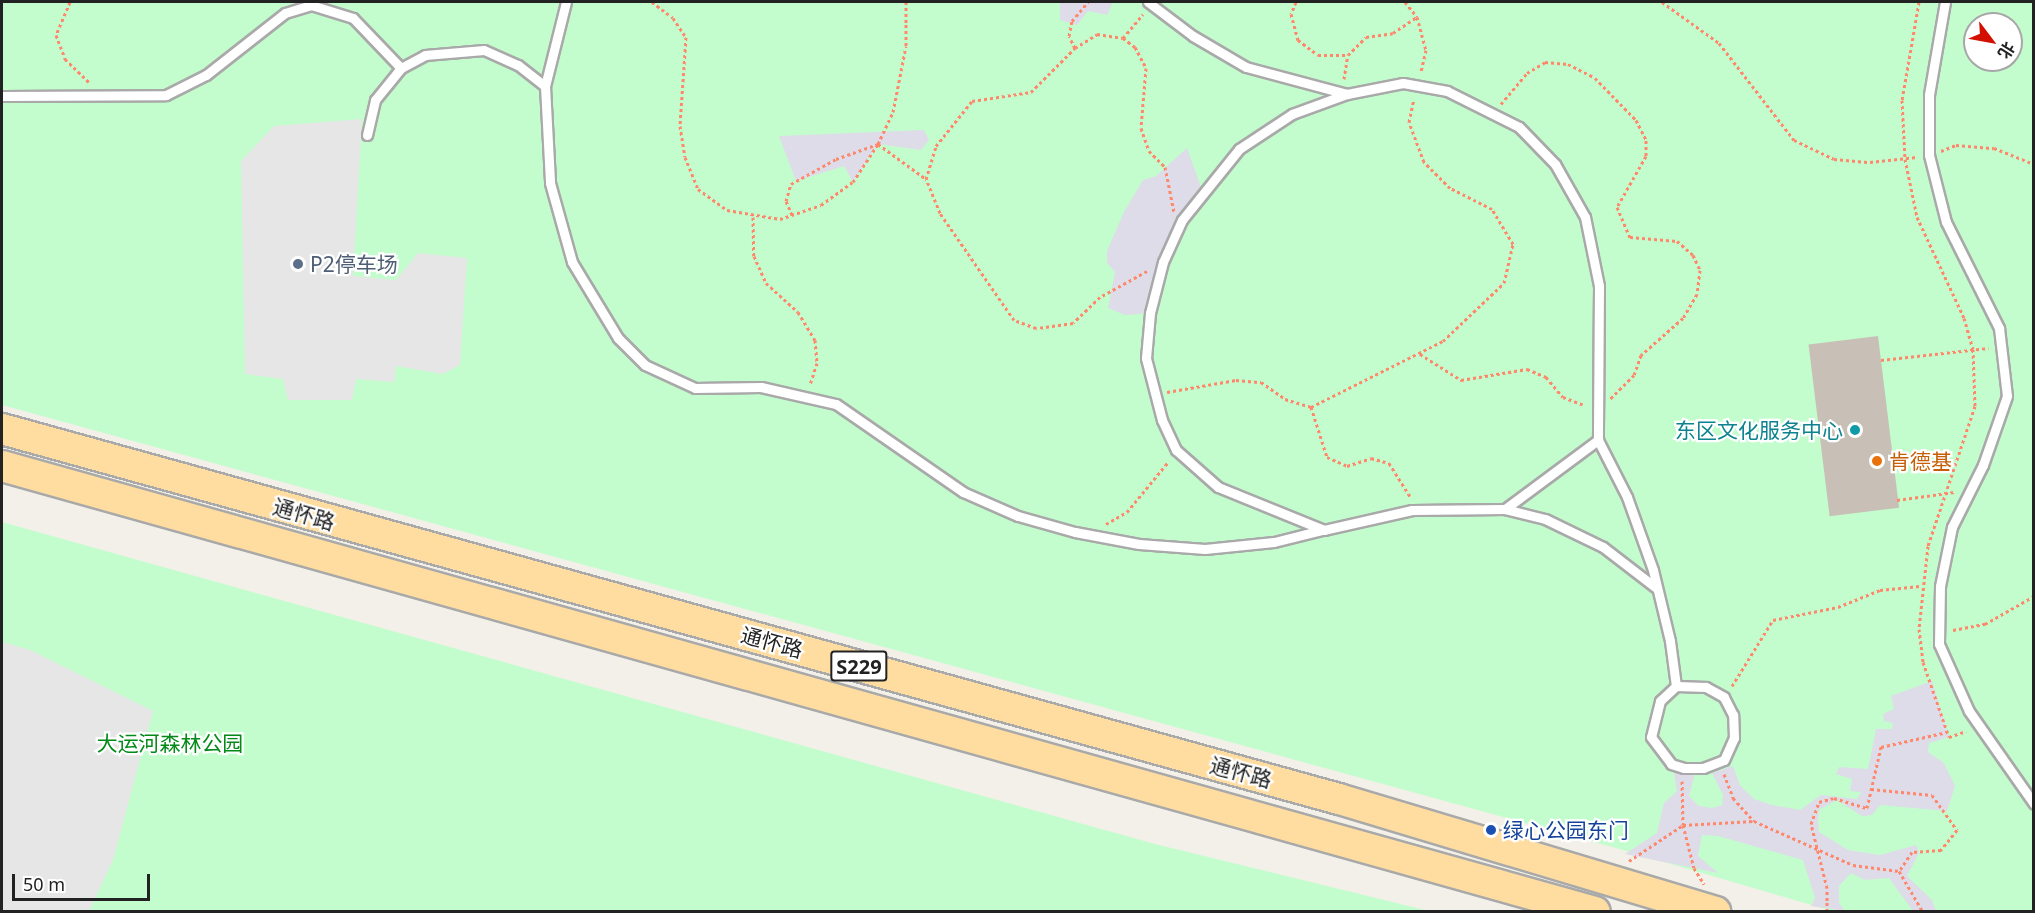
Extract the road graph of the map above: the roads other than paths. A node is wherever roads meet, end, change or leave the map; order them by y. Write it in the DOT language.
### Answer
graph roads {
  1 [pos="566,2"];
  2 [pos="1945,2"];
  3 [pos="1150,3"];
  4 [pos="402,68"];
  5 [pos="545,86"];
  6 [pos="1347,94"];
  7 [pos="2,96"];
  8 [pos="367,135"];
  9 [pos="2,429"];
  10 [pos="1598,440"];
  11 [pos="2,466"];
  12 [pos="1505,509"];
  13 [pos="1323,530"];
  14 [pos="1655,587"];
  15 [pos="1676,686"];
  16 [pos="2034,804"];
  17 [pos="1712,903"];
  18 [pos="1595,912"];
  1 -- 5 [label="lane"];
  2 -- 16 [label="lane"];
  3 -- 6 [label="lane"];
  4 -- 5 [label="lane"];
  4 -- 7 [label="lane"];
  4 -- 8 [label="lane"];
  5 -- 13 [label="lane"];
  6 -- 10 [label="lane"];
  6 -- 13 [label="lane"];
  9 -- 17 [label="main road, 通怀路 / S229"];
  10 -- 12 [label="lane"];
  10 -- 14 [label="lane"];
  11 -- 18 [label="main road, 通怀路 / S229"];
  12 -- 13 [label="lane"];
  12 -- 14 [label="lane"];
  14 -- 15 [label="lane"];
  15 -- 15 [label="lane"];
}
